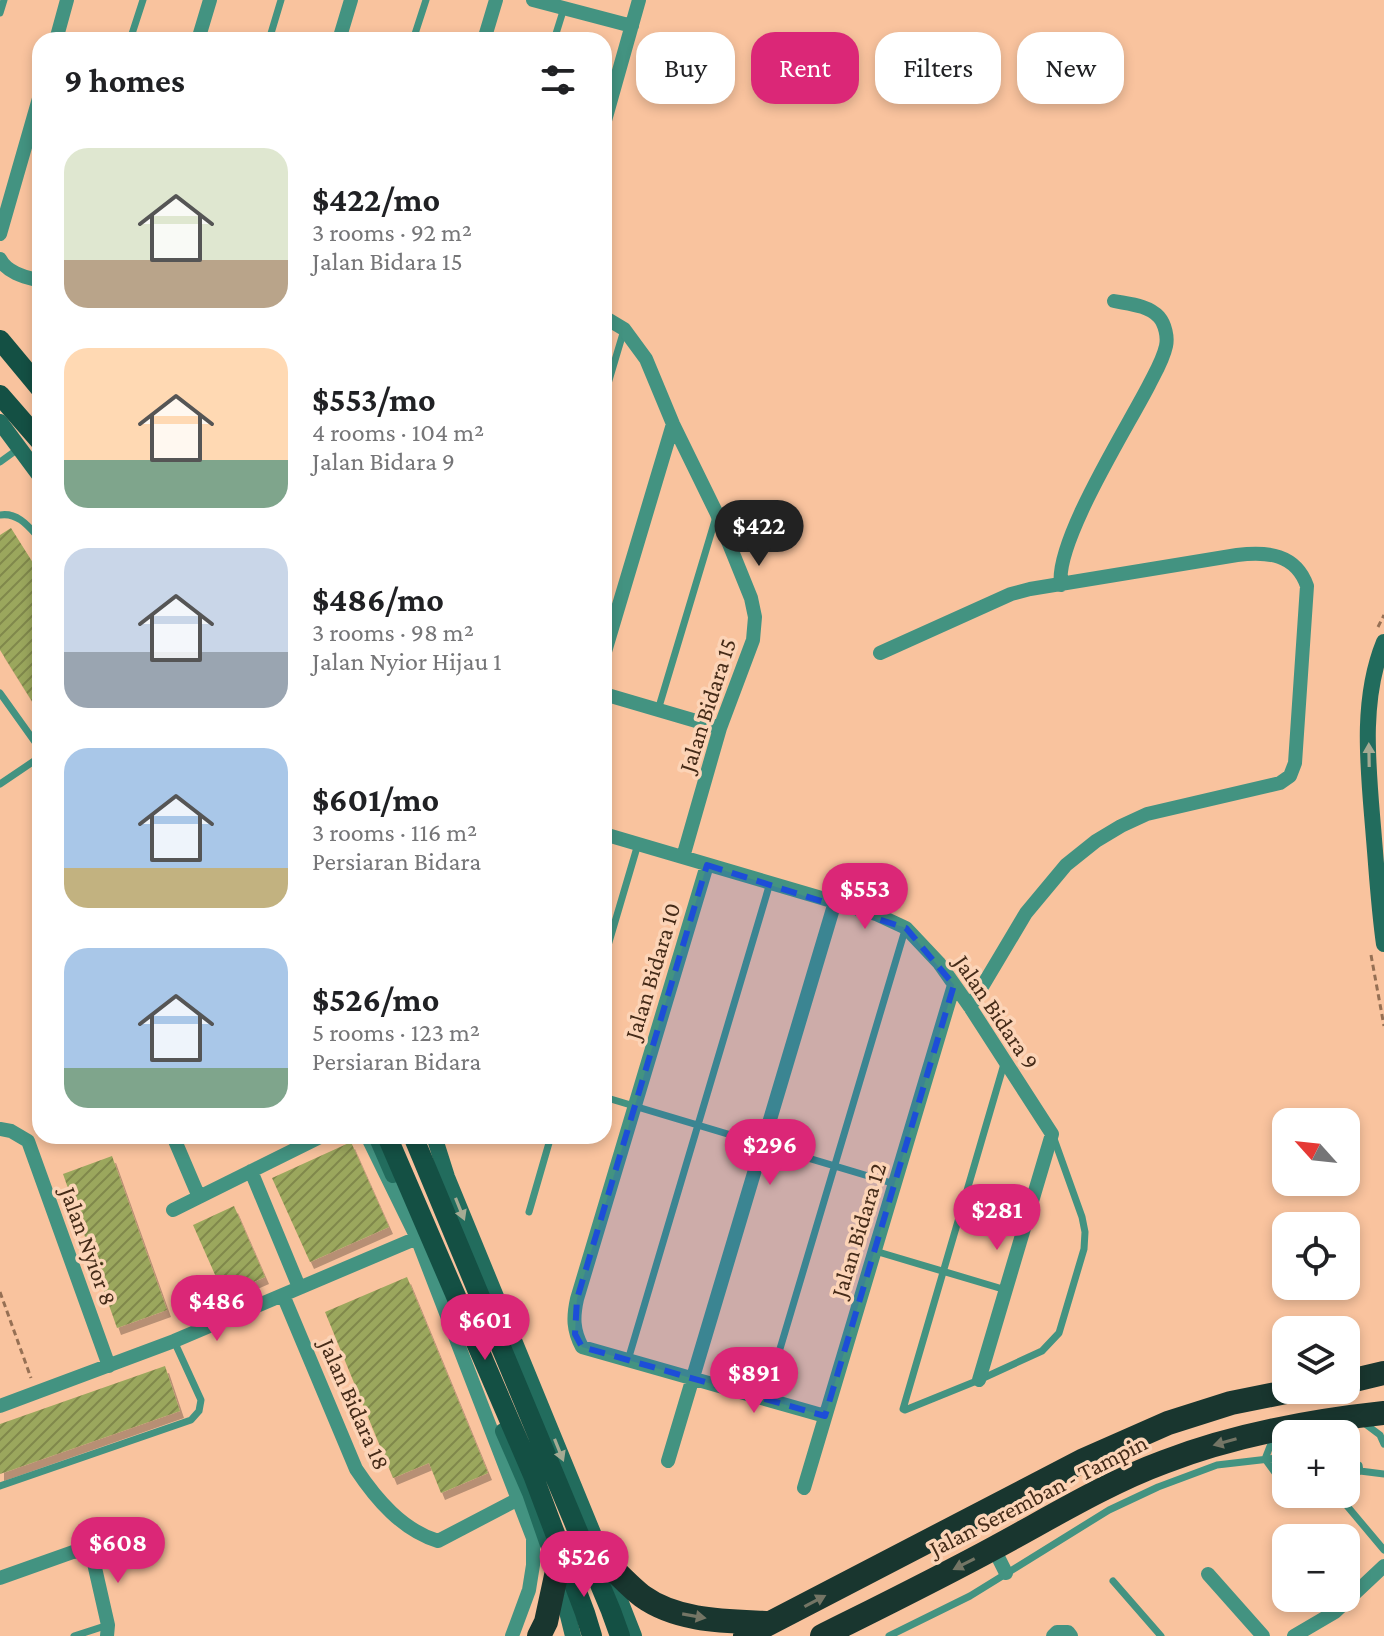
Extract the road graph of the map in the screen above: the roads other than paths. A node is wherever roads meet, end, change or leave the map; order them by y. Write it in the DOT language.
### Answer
graph roads {
  1 [pos="4,0"];
  2 [pos="67,0"];
  3 [pos="143,0"];
  4 [pos="210,0"];
  5 [pos="281,0"];
  6 [pos="351,0"];
  7 [pos="426,0"];
  8 [pos="496,0"];
  9 [pos="533,0"];
  10 [pos="639,0"];
  11 [pos="564,8"];
  12 [pos="0,13"];
  13 [pos="632,26"];
  14 [pos="58,32"];
  15 [pos="133,32"];
  16 [pos="200,32"];
  17 [pos="271,32"];
  18 [pos="341,32"];
  19 [pos="416,32"];
  20 [pos="486,32"];
  21 [pos="556,32"];
  22 [pos="612,96"];
  23 [pos="32,123"];
  24 [pos="0,234"];
  25 [pos="0,259"];
  26 [pos="32,278"];
  27 [pos="1114,301"];
  28 [pos="612,322"];
  29 [pos="624,329"];
  30 [pos="0,340"];
  31 [pos="612,370"];
  32 [pos="32,378"];
  33 [pos="0,395"];
  34 [pos="0,422"];
  35 [pos="673,424"];
  36 [pos="32,432"];
  37 [pos="20,447"];
  38 [pos="0,462"];
  39 [pos="32,464"];
  40 [pos="717,514"];
  41 [pos="0,515"];
  42 [pos="32,530"];
  43 [pos="1061,585"];
  44 [pos="612,628"];
  45 [pos="1383,648"];
  46 [pos="880,653"];
  47 [pos="1379,674"];
  48 [pos="0,693"];
  49 [pos="612,696"];
  50 [pos="658,710"];
  51 [pos="720,728"];
  52 [pos="32,738"];
  53 [pos="32,762"];
  54 [pos="0,784"];
  55 [pos="612,836"];
  56 [pos="638,844"];
  57 [pos="683,857"];
  58 [pos="707,865"];
  59 [pos="770,883"];
  60 [pos="835,902"];
  61 [pos="906,928"];
  62 [pos="612,932"];
  63 [pos="1384,944"];
  64 [pos="954,985"];
  65 [pos="970,1007"];
  66 [pos="1005,1062"];
  67 [pos="612,1100"];
  68 [pos="635,1107"];
  69 [pos="698,1125"];
  70 [pos="0,1129"];
  71 [pos="1052,1134"];
  72 [pos="176,1144"];
  73 [pos="306,1144"];
  74 [pos="371,1144"];
  75 [pos="379,1144"];
  76 [pos="390,1144"];
  77 [pos="416,1144"];
  78 [pos="437,1144"];
  79 [pos="549,1144"];
  80 [pos="763,1144"];
  81 [pos="835,1166"];
  82 [pos="251,1171"];
  83 [pos="895,1184"];
  84 [pos="199,1197"];
  85 [pos="173,1210"];
  86 [pos="529,1212"];
  87 [pos="417,1238"];
  88 [pos="875,1251"];
  89 [pos="943,1271"];
  90 [pos="299,1287"];
  91 [pos="1006,1290"];
  92 [pos="283,1295"];
  93 [pos="174,1341"];
  94 [pos="628,1360"];
  95 [pos="109,1366"];
  96 [pos="1384,1373"];
  97 [pos="693,1377"];
  98 [pos="1360,1379"];
  99 [pos="979,1380"];
  100 [pos="1384,1382"];
  101 [pos="1360,1383"];
  102 [pos="1272,1395"];
  103 [pos="765,1399"];
  104 [pos="0,1406"];
  105 [pos="1384,1413"];
  106 [pos="825,1416"];
  107 [pos="1355,1416"];
  108 [pos="1333,1420"];
  109 [pos="1272,1431"];
  110 [pos="1272,1442"];
  111 [pos="1384,1444"];
  112 [pos="1272,1458"];
  113 [pos="1265,1459"];
  114 [pos="668,1461"];
  115 [pos="1272,1469"];
  116 [pos="1360,1471"];
  117 [pos="1384,1474"];
  118 [pos="0,1486"];
  119 [pos="804,1488"];
  120 [pos="524,1496"];
  121 [pos="1349,1508"];
  122 [pos="994,1549"];
  123 [pos="1384,1550"];
  124 [pos="605,1562"];
  125 [pos="1384,1566"];
  126 [pos="557,1571"];
  127 [pos="1006,1573"];
  128 [pos="1208,1574"];
  129 [pos="0,1578"];
  130 [pos="1113,1581"];
  131 [pos="773,1623"];
  132 [pos="107,1630"];
  133 [pos="624,1631"];
  134 [pos="74,1636"];
  135 [pos="512,1636"];
  136 [pos="539,1636"];
  137 [pos="573,1636"];
  138 [pos="592,1636"];
  139 [pos="634,1636"];
  140 [pos="745,1636"];
  141 [pos="822,1636"];
  142 [pos="889,1636"];
  143 [pos="1053,1636"];
  144 [pos="1071,1636"];
  145 [pos="1161,1636"];
  146 [pos="1263,1636"];
  147 [pos="1294,1636"];
  1 -- 12 [label="lane"];
  2 -- 14 [label="street"];
  3 -- 15 [label="lane"];
  4 -- 16 [label="street"];
  5 -- 17 [label="lane"];
  6 -- 18 [label="street"];
  7 -- 19 [label="lane"];
  8 -- 20 [label="street"];
  9 -- 11 [label="street"];
  10 -- 13 [label="street"];
  11 -- 13 [label="street"];
  11 -- 21 [label="lane"];
  13 -- 22 [label="street"];
  23 -- 24 [label="street"];
  25 -- 26 [label="street"];
  27 -- 43 [label="street"];
  28 -- 29 [label="street, Jalan Bidara 15"];
  29 -- 31 [label="lane"];
  29 -- 35 [label="street, Jalan Bidara 15"];
  30 -- 32 [label="main road"];
  33 -- 36 [label="main road"];
  34 -- 37 [label="main road"];
  35 -- 40 [label="street, Jalan Bidara 15"];
  35 -- 44 [label="street"];
  37 -- 38 [label="lane"];
  37 -- 39 [label="main road"];
  40 -- 50 [label="lane"];
  40 -- 51 [label="street, Jalan Bidara 15"];
  41 -- 42 [label="lane"];
  43 -- 46 [label="street"];
  43 -- 65 [label="street"];
  45 -- 47 [label="main road"];
  63 -- 47 [label="main road, one-way"];
  48 -- 52 [label="lane"];
  49 -- 50 [label="street"];
  50 -- 51 [label="street"];
  51 -- 57 [label="street, Jalan Bidara 15"];
  53 -- 54 [label="lane"];
  55 -- 56 [label="street, Jalan Bidara 9"];
  56 -- 57 [label="street, Jalan Bidara 9"];
  56 -- 62 [label="lane"];
  57 -- 58 [label="street, Jalan Bidara 9"];
  58 -- 59 [label="street, Jalan Bidara 9"];
  58 -- 68 [label="street, Jalan Bidara 10"];
  59 -- 60 [label="street, Jalan Bidara 9"];
  59 -- 69 [label="lane"];
  60 -- 61 [label="street, Jalan Bidara 9"];
  60 -- 80 [label="street"];
  61 -- 64 [label="street, Jalan Bidara 9"];
  61 -- 81 [label="lane"];
  64 -- 65 [label="street, Jalan Bidara 9"];
  64 -- 83 [label="street, Jalan Bidara 12"];
  65 -- 66 [label="street, Jalan Bidara 9"];
  66 -- 71 [label="street, Jalan Bidara 9"];
  66 -- 89 [label="lane"];
  67 -- 68 [label="lane"];
  68 -- 69 [label="lane"];
  68 -- 94 [label="street, Jalan Bidara 10"];
  69 -- 80 [label="lane"];
  69 -- 94 [label="lane"];
  70 -- 95 [label="street, Jalan Nyior 8"];
  71 -- 91 [label="street"];
  71 -- 99 [label="lane"];
  72 -- 84 [label="street"];
  73 -- 82 [label="street"];
  74 -- 87 [label="street"];
  75 -- 120 [label="main road"];
  76 -- 138 [label="main road"];
  77 -- 133 [label="main road"];
  78 -- 124 [label="main road, one-way"];
  79 -- 86 [label="lane"];
  80 -- 81 [label="lane"];
  80 -- 97 [label="street"];
  81 -- 83 [label="lane"];
  81 -- 103 [label="lane"];
  82 -- 84 [label="street"];
  82 -- 90 [label="street"];
  83 -- 88 [label="street, Jalan Bidara 12"];
  84 -- 85 [label="street"];
  87 -- 90 [label="street"];
  87 -- 120 [label="street"];
  88 -- 89 [label="lane"];
  88 -- 106 [label="street, Jalan Bidara 12"];
  89 -- 91 [label="lane"];
  89 -- 99 [label="lane"];
  90 -- 92 [label="street"];
  91 -- 99 [label="street"];
  92 -- 93 [label="street"];
  92 -- 120 [label="street, Jalan Bidara 18"];
  93 -- 95 [label="street"];
  93 -- 118 [label="lane"];
  94 -- 97 [label="street, Jalan Bidara 10"];
  95 -- 104 [label="street"];
  96 -- 98 [label="highway"];
  97 -- 103 [label="street, Jalan Bidara 10"];
  97 -- 114 [label="street"];
  100 -- 101 [label="highway"];
  131 -- 102 [label="highway, Jalan Seremban - Tampin, one-way"];
  103 -- 106 [label="street, Jalan Bidara 10"];
  105 -- 107 [label="highway, Jalan Seremban - Tampin"];
  106 -- 119 [label="street, Jalan Bidara 12"];
  107 -- 108 [label="highway, Jalan Seremban - Tampin"];
  107 -- 111 [label="lane"];
  109 -- 122 [label="highway, Jalan Seremban - Tampin, one-way"];
  110 -- 113 [label="lane"];
  112 -- 113 [label="lane"];
  113 -- 115 [label="lane"];
  113 -- 127 [label="lane"];
  116 -- 117 [label="lane"];
  120 -- 126 [label="main road"];
  120 -- 135 [label="street"];
  121 -- 123 [label="lane"];
  122 -- 127 [label="street"];
  122 -- 141 [label="highway, Jalan Seremban - Tampin, one-way"];
  124 -- 131 [label="highway, one-way"];
  124 -- 133 [label="main road"];
  125 -- 147 [label="street"];
  126 -- 136 [label="highway"];
  126 -- 137 [label="main road"];
  127 -- 142 [label="lane"];
  128 -- 146 [label="street"];
  129 -- 132 [label="street"];
  130 -- 145 [label="lane"];
  131 -- 140 [label="highway, Jalan Seremban - Tampin"];
  132 -- 134 [label="lane"];
  133 -- 139 [label="main road"];
  143 -- 144 [label="street"];
}
